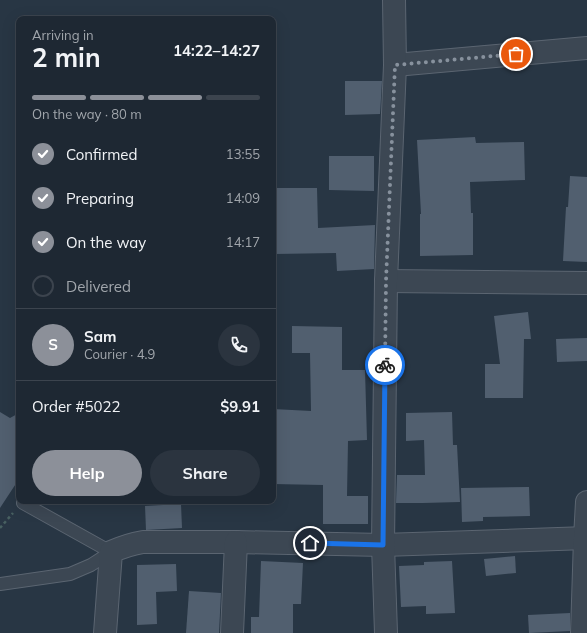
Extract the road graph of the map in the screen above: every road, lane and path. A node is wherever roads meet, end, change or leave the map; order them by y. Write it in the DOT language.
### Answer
graph roads {
  1 [pos="394,0"];
  2 [pos="587,48"];
  3 [pos="395,65"];
  4 [pos="386,281"];
  5 [pos="587,282"];
  6 [pos="587,502"];
  7 [pos="25,504"];
  8 [pos="586,538"];
  9 [pos="236,542"];
  10 [pos="383,545"];
  11 [pos="111,552"];
  12 [pos="0,584"];
  13 [pos="105,633"];
  14 [pos="232,633"];
  15 [pos="386,633"];
  16 [pos="582,633"];
  1 -- 3 [label="street"];
  2 -- 3 [label="street"];
  3 -- 4 [label="street"];
  4 -- 5 [label="street"];
  4 -- 10 [label="street"];
  6 -- 8 [label="street"];
  7 -- 11 [label="lane"];
  8 -- 10 [label="street"];
  8 -- 16 [label="street"];
  9 -- 10 [label="street"];
  9 -- 11 [label="street"];
  9 -- 14 [label="street"];
  10 -- 15 [label="street"];
  11 -- 12 [label="lane"];
  11 -- 13 [label="street"];
}
